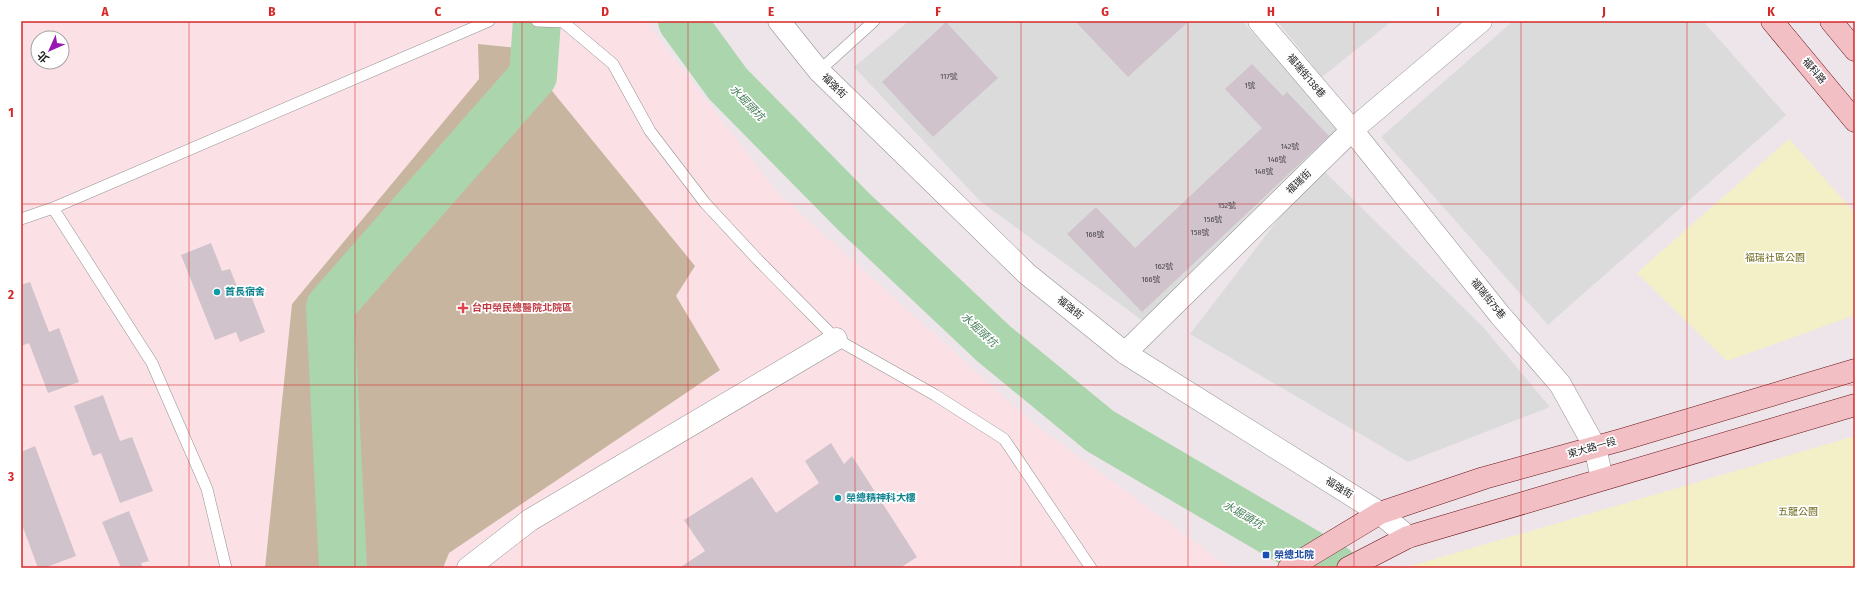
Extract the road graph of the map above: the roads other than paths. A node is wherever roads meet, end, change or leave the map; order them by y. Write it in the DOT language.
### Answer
graph roads {
  1 [pos="489,21"];
  2 [pos="537,21"];
  3 [pos="563,21"];
  4 [pos="779,21"];
  5 [pos="874,21"];
  6 [pos="1259,21"];
  7 [pos="1481,21"];
  8 [pos="1772,21"];
  9 [pos="1831,21"];
  10 [pos="1855,50"];
  11 [pos="819,71"];
  12 [pos="1855,121"];
  13 [pos="1352,130"];
  14 [pos="53,208"];
  15 [pos="21,219"];
  16 [pos="836,339"];
  17 [pos="1125,353"];
  18 [pos="1855,370"];
  19 [pos="1855,405"];
  20 [pos="1595,447"];
  21 [pos="1602,479"];
  22 [pos="1380,513"];
  23 [pos="1408,537"];
  24 [pos="1357,563"];
  25 [pos="226,568"];
  26 [pos="468,568"];
  27 [pos="1091,568"];
  28 [pos="1289,568"];
  1 -- 14 [label="lane"];
  2 -- 3 [label="lane"];
  3 -- 16 [label="lane"];
  4 -- 11 [label="street, 福強街"];
  5 -- 11 [label="lane"];
  6 -- 13 [label="street, 福瑞街138巷"];
  7 -- 13 [label="street, 福瑞街"];
  8 -- 12 [label="street, 福科路"];
  9 -- 10 [label="street"];
  11 -- 17 [label="street, 福強街"];
  13 -- 17 [label="street, 福瑞街"];
  13 -- 20 [label="street, 福瑞街75巷"];
  14 -- 15 [label="lane"];
  14 -- 25 [label="lane"];
  16 -- 26 [label="street"];
  16 -- 27 [label="lane"];
  17 -- 22 [label="street, 福強街"];
  18 -- 20 [label="street, 東大路一段"];
  19 -- 21 [label="street"];
  20 -- 21 [label="street, 福瑞街75巷"];
  20 -- 22 [label="street, 東大路一段"];
  21 -- 23 [label="street"];
  22 -- 23 [label="street, 福強街"];
  22 -- 28 [label="street, 東大路一段"];
  23 -- 24 [label="street"];
}
